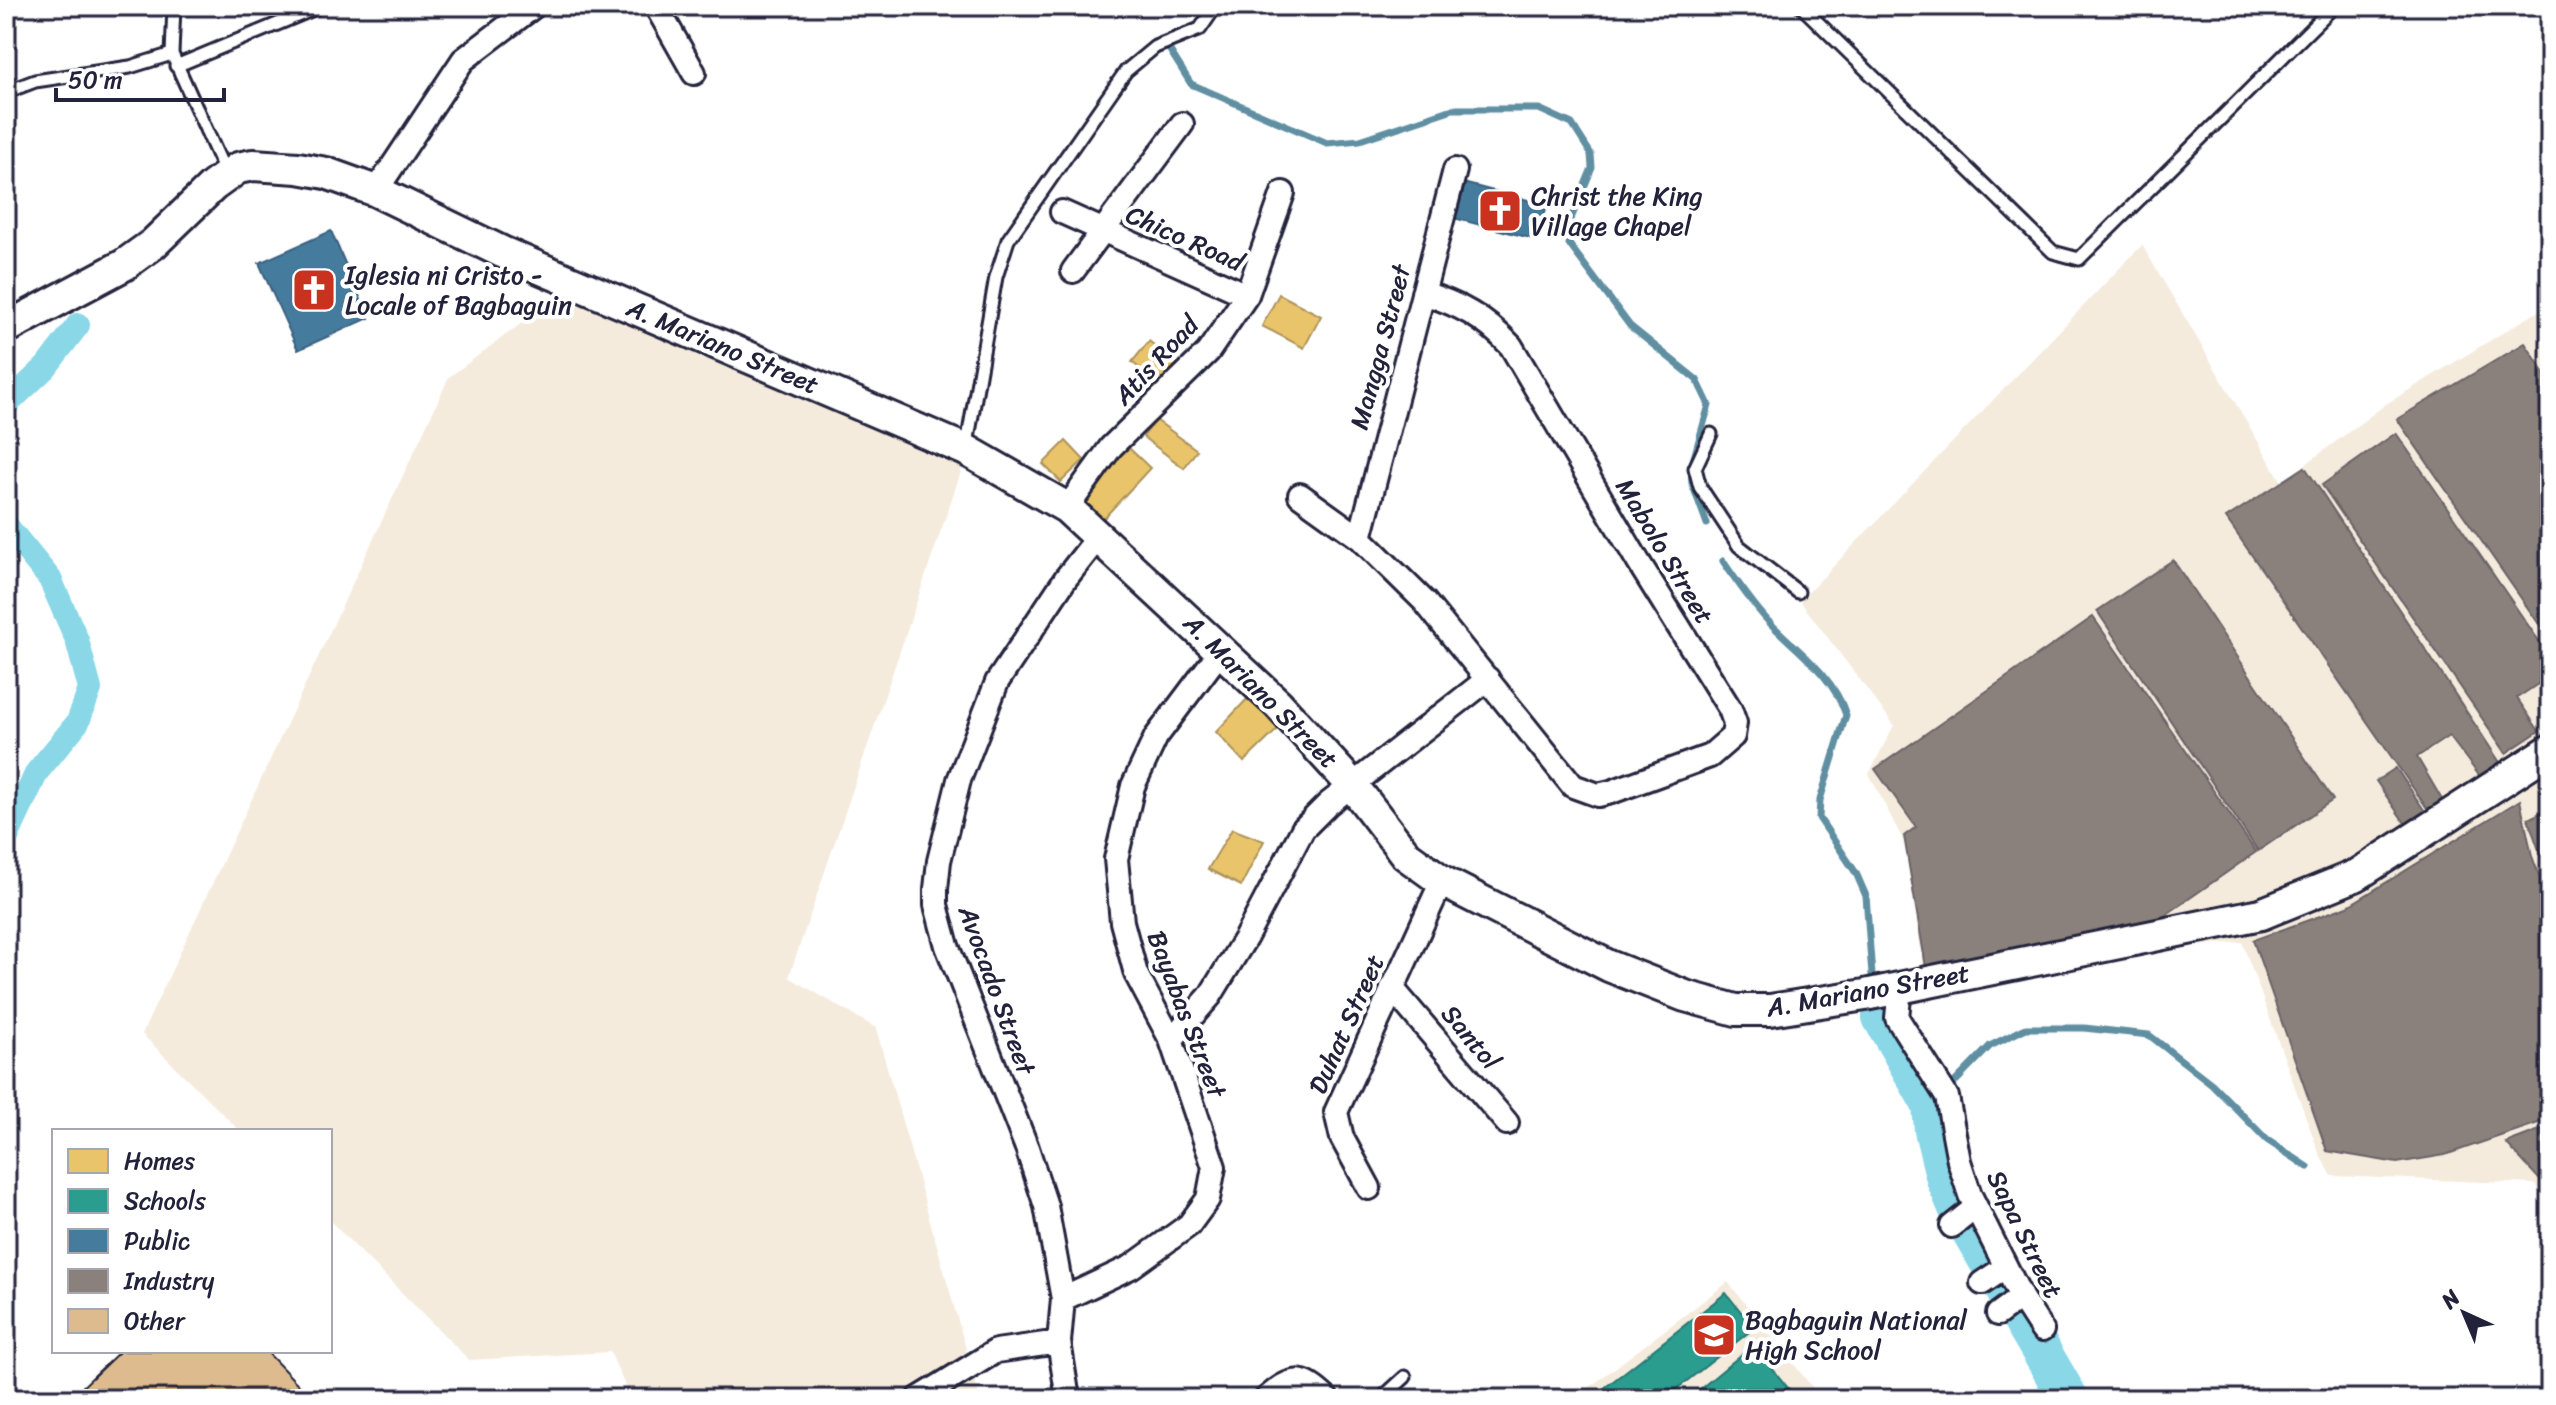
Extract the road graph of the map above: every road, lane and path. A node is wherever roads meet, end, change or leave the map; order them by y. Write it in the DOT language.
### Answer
graph roads {
  1 [pos="174,6"];
  2 [pos="321,6"];
  3 [pos="534,6"];
  4 [pos="656,6"];
  5 [pos="1216,6"];
  6 [pos="1801,6"];
  7 [pos="2334,6"];
  8 [pos="174,60"];
  9 [pos="694,73"];
  10 [pos="6,92"];
  11 [pos="1182,124"];
  12 [pos="1455,170"];
  13 [pos="226,174"];
  14 [pos="376,191"];
  15 [pos="1283,193"];
  16 [pos="1062,212"];
  17 [pos="1102,232"];
  18 [pos="1073,271"];
  19 [pos="1423,293"];
  20 [pos="1247,295"];
  21 [pos="6,328"];
  22 [pos="1711,434"];
  23 [pos="966,450"];
  24 [pos="1300,495"];
  25 [pos="1067,508"];
  26 [pos="1099,536"];
  27 [pos="1360,538"];
  28 [pos="1798,592"];
  29 [pos="1222,649"];
  30 [pos="1488,679"];
  31 [pos="2550,750"];
  32 [pos="1353,786"];
  33 [pos="1442,881"];
  34 [pos="1392,988"];
  35 [pos="1886,991"];
  36 [pos="1171,1040"];
  37 [pos="1507,1123"];
  38 [pos="1369,1188"];
  39 [pos="1063,1299"];
  40 [pos="2042,1330"];
  41 [pos="1059,1342"];
  42 [pos="1405,1377"];
  43 [pos="918,1399"];
  44 [pos="1068,1399"];
  45 [pos="1266,1399"];
  46 [pos="1327,1399"];
  47 [pos="1381,1399"];
  1 -- 8 [label="lane"];
  2 -- 8 [label="lane"];
  3 -- 14 [label="street"];
  4 -- 9 [label="street"];
  5 -- 23 [label="lane"];
  6 -- 7 [label="lane"];
  8 -- 10 [label="lane"];
  8 -- 13 [label="lane"];
  11 -- 17 [label="street, Chico Road"];
  12 -- 19 [label="street, Mangga Street"];
  13 -- 14 [label="street, A. Mariano Street"];
  13 -- 21 [label="street"];
  14 -- 23 [label="street, A. Mariano Street"];
  15 -- 20 [label="street, Atis Road"];
  16 -- 17 [label="street"];
  17 -- 18 [label="street, Chico Road"];
  17 -- 20 [label="street, Chico Road"];
  19 -- 27 [label="street, Mangga Street"];
  19 -- 30 [label="street, Mabolo Street"];
  20 -- 25 [label="street, Atis Road"];
  22 -- 28 [label="lane"];
  23 -- 25 [label="street, A. Mariano Street"];
  24 -- 27 [label="street"];
  25 -- 26 [label="street, A. Mariano Street"];
  26 -- 29 [label="street, A. Mariano Street"];
  26 -- 39 [label="street, Avocado Street"];
  27 -- 30 [label="street"];
  29 -- 32 [label="street, A. Mariano Street"];
  29 -- 36 [label="street, Bayabas Street"];
  30 -- 32 [label="street"];
  31 -- 35 [label="street, A. Mariano Street"];
  32 -- 33 [label="street, A. Mariano Street"];
  32 -- 36 [label="street"];
  33 -- 34 [label="street, Duhat Street"];
  33 -- 35 [label="street, A. Mariano Street"];
  34 -- 37 [label="street, Santol"];
  34 -- 38 [label="street, Duhat Street"];
  35 -- 40 [label="street, Sapa Street"];
  36 -- 39 [label="street, Bayabas Street"];
  39 -- 41 [label="street, Avocado Street"];
  41 -- 43 [label="street"];
  41 -- 44 [label="street, Avocado Street"];
  42 -- 47 [label="lane"];
  45 -- 46 [label="street"];
}
